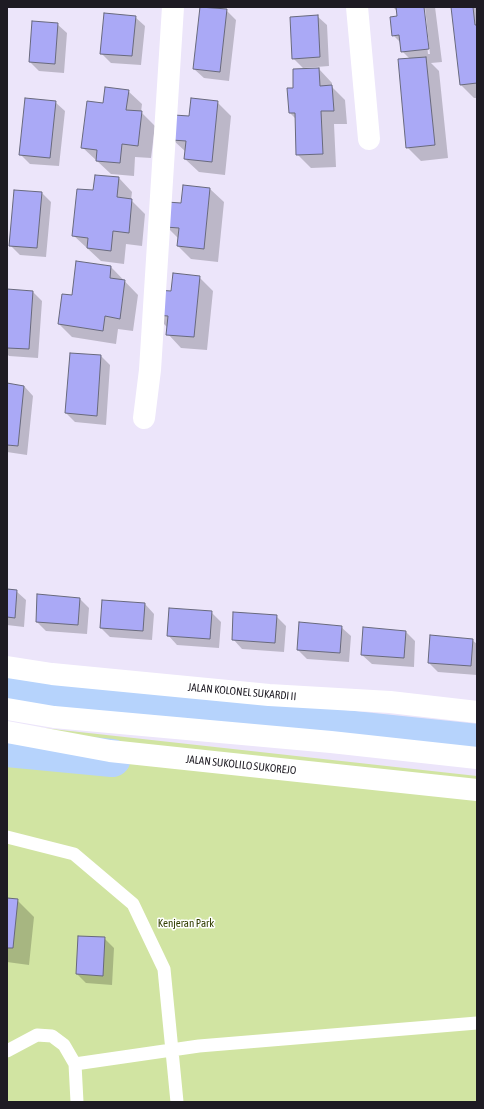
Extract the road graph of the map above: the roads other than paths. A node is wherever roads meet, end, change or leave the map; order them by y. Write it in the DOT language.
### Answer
graph roads {
  1 [pos="173,7"];
  2 [pos="356,7"];
  3 [pos="369,138"];
  4 [pos="144,418"];
  5 [pos="7,667"];
  6 [pos="7,709"];
  7 [pos="477,712"];
  8 [pos="7,732"];
  9 [pos="331,742"];
  10 [pos="477,758"];
  11 [pos="328,774"];
  12 [pos="477,790"];
  13 [pos="7,837"];
  14 [pos="477,1023"];
  15 [pos="173,1049"];
  16 [pos="7,1051"];
  17 [pos="76,1064"];
  18 [pos="77,1102"];
  19 [pos="177,1102"];
  1 -- 4 [label="street"];
  2 -- 3 [label="street"];
  5 -- 7 [label="street, JALAN KOLONEL SUKARDI II"];
  6 -- 9 [label="street"];
  8 -- 11 [label="street, JALAN SUKOLILO SUKOREJO"];
  9 -- 10 [label="street"];
  9 -- 11 [label="street"];
  11 -- 12 [label="street, JALAN SUKOLILO SUKOREJO"];
  13 -- 15 [label="lane"];
  14 -- 15 [label="lane"];
  15 -- 17 [label="lane"];
  15 -- 19 [label="lane"];
  16 -- 17 [label="lane"];
  17 -- 18 [label="lane"];
}
